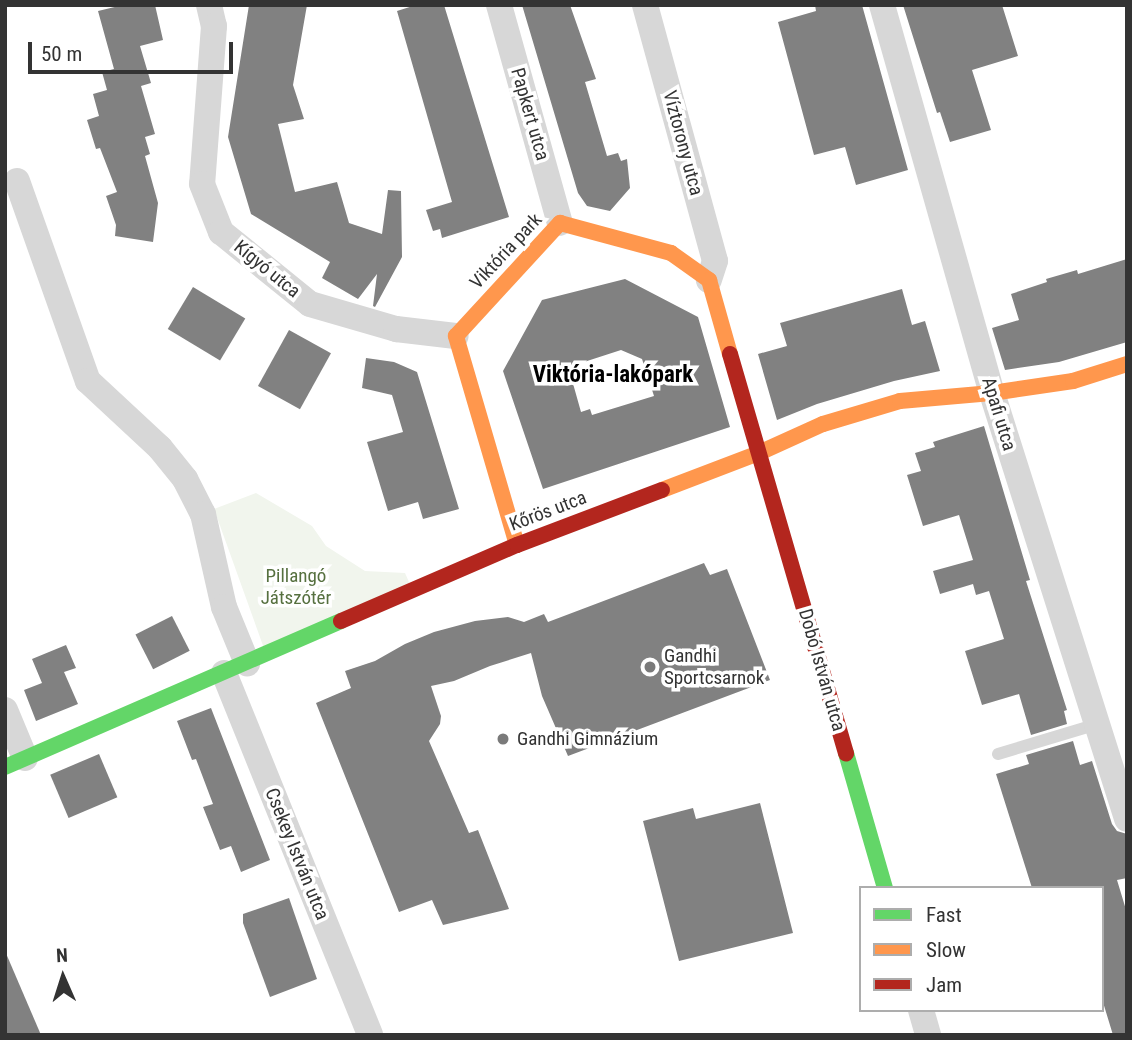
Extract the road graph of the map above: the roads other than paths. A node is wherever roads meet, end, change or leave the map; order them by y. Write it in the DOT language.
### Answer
graph roads {
  1 [pos="209,5"];
  2 [pos="499,5"];
  3 [pos="645,5"];
  4 [pos="882,5"];
  5 [pos="17,181"];
  6 [pos="560,223"];
  7 [pos="709,280"];
  8 [pos="456,336"];
  9 [pos="1127,364"];
  10 [pos="992,393"];
  11 [pos="759,453"];
  12 [pos="517,545"];
  13 [pos="235,668"];
  14 [pos="5,710"];
  15 [pos="1099,724"];
  16 [pos="998,754"];
  17 [pos="15,763"];
  18 [pos="1127,819"];
  19 [pos="884,886"];
  20 [pos="921,1012"];
  21 [pos="370,1035"];
  22 [pos="928,1035"];
  1 -- 8 [label="street, Kígyó utca"];
  2 -- 6 [label="street, Papkert utca"];
  3 -- 7 [label="street, Víztorony utca"];
  4 -- 10 [label="street, Apafi utca"];
  5 -- 13 [label="street, Csekey István utca"];
  6 -- 7 [label="street, Viktória park"];
  6 -- 8 [label="street, Viktória park"];
  7 -- 11 [label="street"];
  8 -- 12 [label="street"];
  9 -- 10 [label="street, Kőrös utca"];
  10 -- 11 [label="street, Kőrös utca"];
  10 -- 15 [label="street, Apafi utca"];
  11 -- 12 [label="street, Kőrös utca"];
  11 -- 19 [label="street, Dobó István utca"];
  12 -- 13 [label="street, Kőrös utca"];
  13 -- 17 [label="street, Kőrös utca"];
  13 -- 21 [label="street, Csekey István utca"];
  14 -- 17 [label="street"];
  15 -- 16 [label="lane"];
  15 -- 18 [label="street, Apafi utca"];
  20 -- 22 [label="street"];
}
